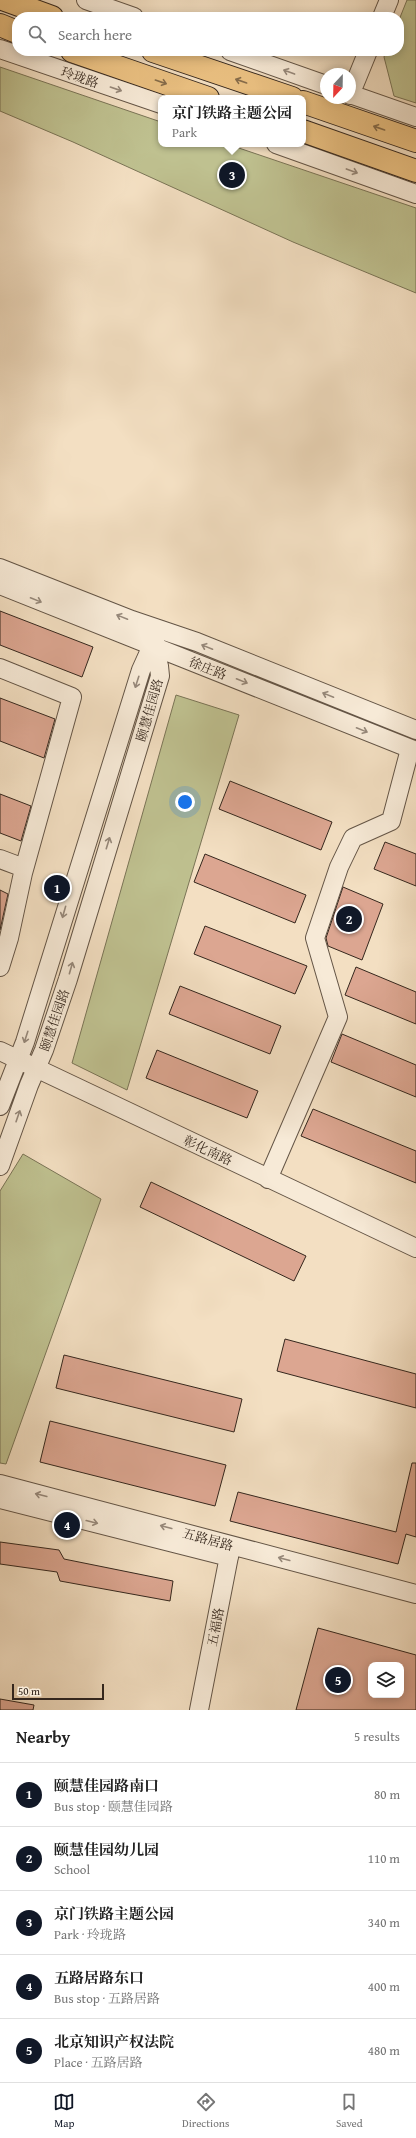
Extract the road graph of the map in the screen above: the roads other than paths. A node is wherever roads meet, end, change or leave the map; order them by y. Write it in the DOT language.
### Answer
graph roads {
  1 [pos="5,0"];
  2 [pos="86,0"];
  3 [pos="389,0"];
  4 [pos="38,12"];
  5 [pos="120,12"];
  6 [pos="384,12"];
  7 [pos="0,26"];
  8 [pos="12,30"];
  9 [pos="0,49"];
  10 [pos="12,53"];
  11 [pos="20,56"];
  12 [pos="86,56"];
  13 [pos="168,56"];
  14 [pos="244,56"];
  15 [pos="366,56"];
  16 [pos="356,80"];
  17 [pos="320,83"];
  18 [pos="199,95"];
  19 [pos="283,95"];
  20 [pos="356,96"];
  21 [pos="306,102"];
  22 [pos="158,103"];
  23 [pos="345,106"];
  24 [pos="416,117"];
  25 [pos="306,132"];
  26 [pos="331,140"];
  27 [pos="416,141"];
  28 [pos="285,147"];
  29 [pos="323,160"];
  30 [pos="416,170"];
  31 [pos="416,194"];
  32 [pos="0,568"];
  33 [pos="0,586"];
  34 [pos="156,638"];
  35 [pos="0,668"];
  36 [pos="416,730"];
  37 [pos="413,750"];
  38 [pos="0,860"];
  39 [pos="24,868"];
  40 [pos="3,944"];
  41 [pos="0,967"];
  42 [pos="0,1051"];
  43 [pos="18,1059"];
  44 [pos="0,1106"];
  45 [pos="0,1166"];
  46 [pos="268,1179"];
  47 [pos="416,1248"];
  48 [pos="0,1484"];
  49 [pos="0,1499"];
  50 [pos="230,1551"];
  51 [pos="416,1594"];
  52 [pos="416,1606"];
  53 [pos="199,1710"];
  1 -- 4 [label="main road"];
  2 -- 5 [label="street"];
  3 -- 6 [label="street"];
  7 -- 8 [label="main road"];
  9 -- 10 [label="street, 玲珑路, one-way"];
  11 -- 22 [label="street, 玲珑路, one-way"];
  12 -- 18 [label="main road, 玲珑路, one-way"];
  19 -- 13 [label="main road, one-way"];
  17 -- 14 [label="street, one-way"];
  15 -- 16 [label="street"];
  20 -- 24 [label="street"];
  21 -- 23 [label="main road"];
  23 -- 26 [label="street"];
  27 -- 23 [label="main road, one-way"];
  25 -- 26 [label="main road"];
  26 -- 29 [label="street"];
  26 -- 30 [label="main road"];
  28 -- 29 [label="street"];
  29 -- 31 [label="street, one-way"];
  34 -- 32 [label="street, 徐庄路, one-way"];
  33 -- 34 [label="street, 徐庄路, one-way"];
  36 -- 34 [label="street, 徐庄路, one-way"];
  34 -- 37 [label="street, 徐庄路, one-way"];
  34 -- 43 [label="street, 颐慧佳园路, one-way"];
  45 -- 34 [label="street, 颐慧佳园路, one-way"];
  35 -- 39 [label="street"];
  37 -- 46 [label="street"];
  38 -- 39 [label="street"];
  39 -- 40 [label="street"];
  40 -- 41 [label="street"];
  42 -- 43 [label="street, 彰化南路"];
  43 -- 44 [label="street, 颐慧佳园路"];
  43 -- 46 [label="street, 彰化南路"];
  46 -- 47 [label="street, 彰化南路"];
  50 -- 48 [label="street, 五路居路, one-way"];
  49 -- 50 [label="street, 五路居路, one-way"];
  51 -- 50 [label="street, 五路居路, one-way"];
  50 -- 52 [label="street, 五路居路"];
  50 -- 53 [label="street, 五福路"];
}
